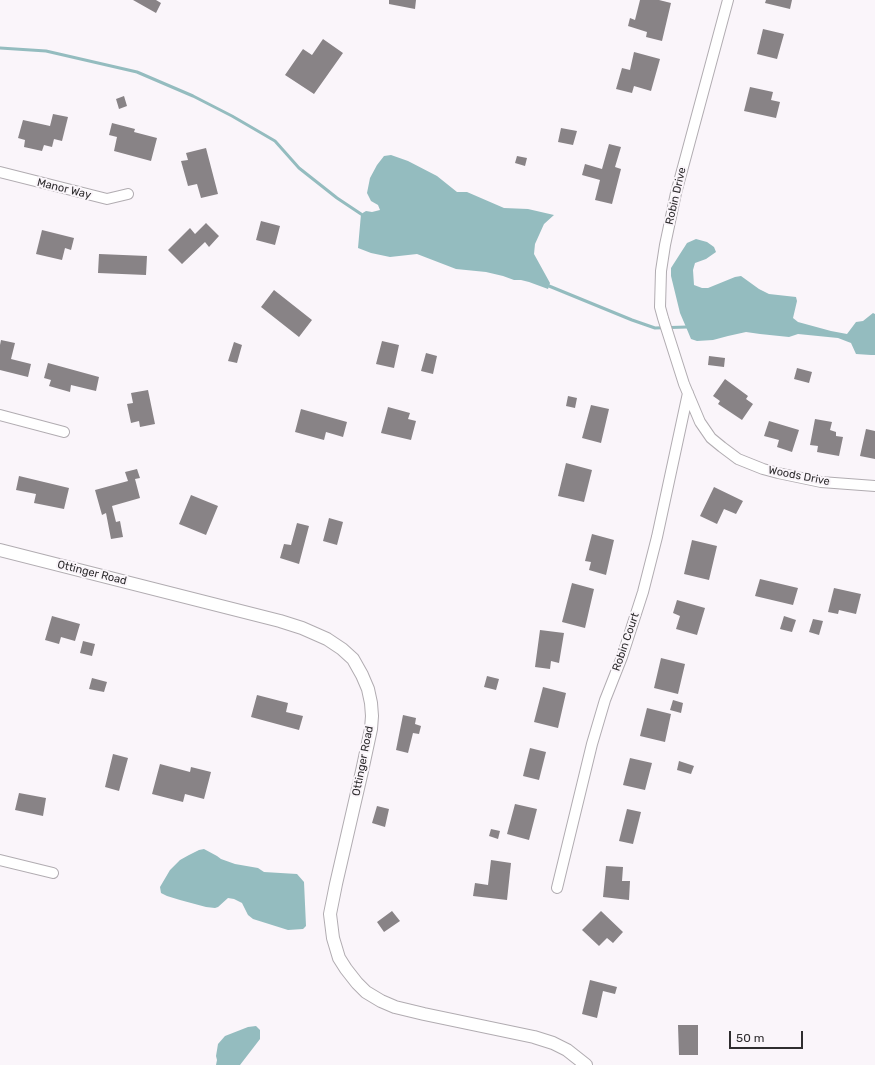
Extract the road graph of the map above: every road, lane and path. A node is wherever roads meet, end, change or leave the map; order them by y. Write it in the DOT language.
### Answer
graph roads {
  1 [pos="728,0"];
  2 [pos="0,172"];
  3 [pos="128,194"];
  4 [pos="688,393"];
  5 [pos="0,415"];
  6 [pos="64,432"];
  7 [pos="875,486"];
  8 [pos="0,550"];
  9 [pos="0,860"];
  10 [pos="53,873"];
  11 [pos="557,888"];
  12 [pos="586,1065"];
  1 -- 4 [label="street, Robin Drive"];
  2 -- 3 [label="street, Manor Way"];
  4 -- 7 [label="street, Woods Drive"];
  4 -- 11 [label="street, Robin Court"];
  5 -- 6 [label="street"];
  8 -- 12 [label="street, Ottinger Road"];
  9 -- 10 [label="street"];
}
